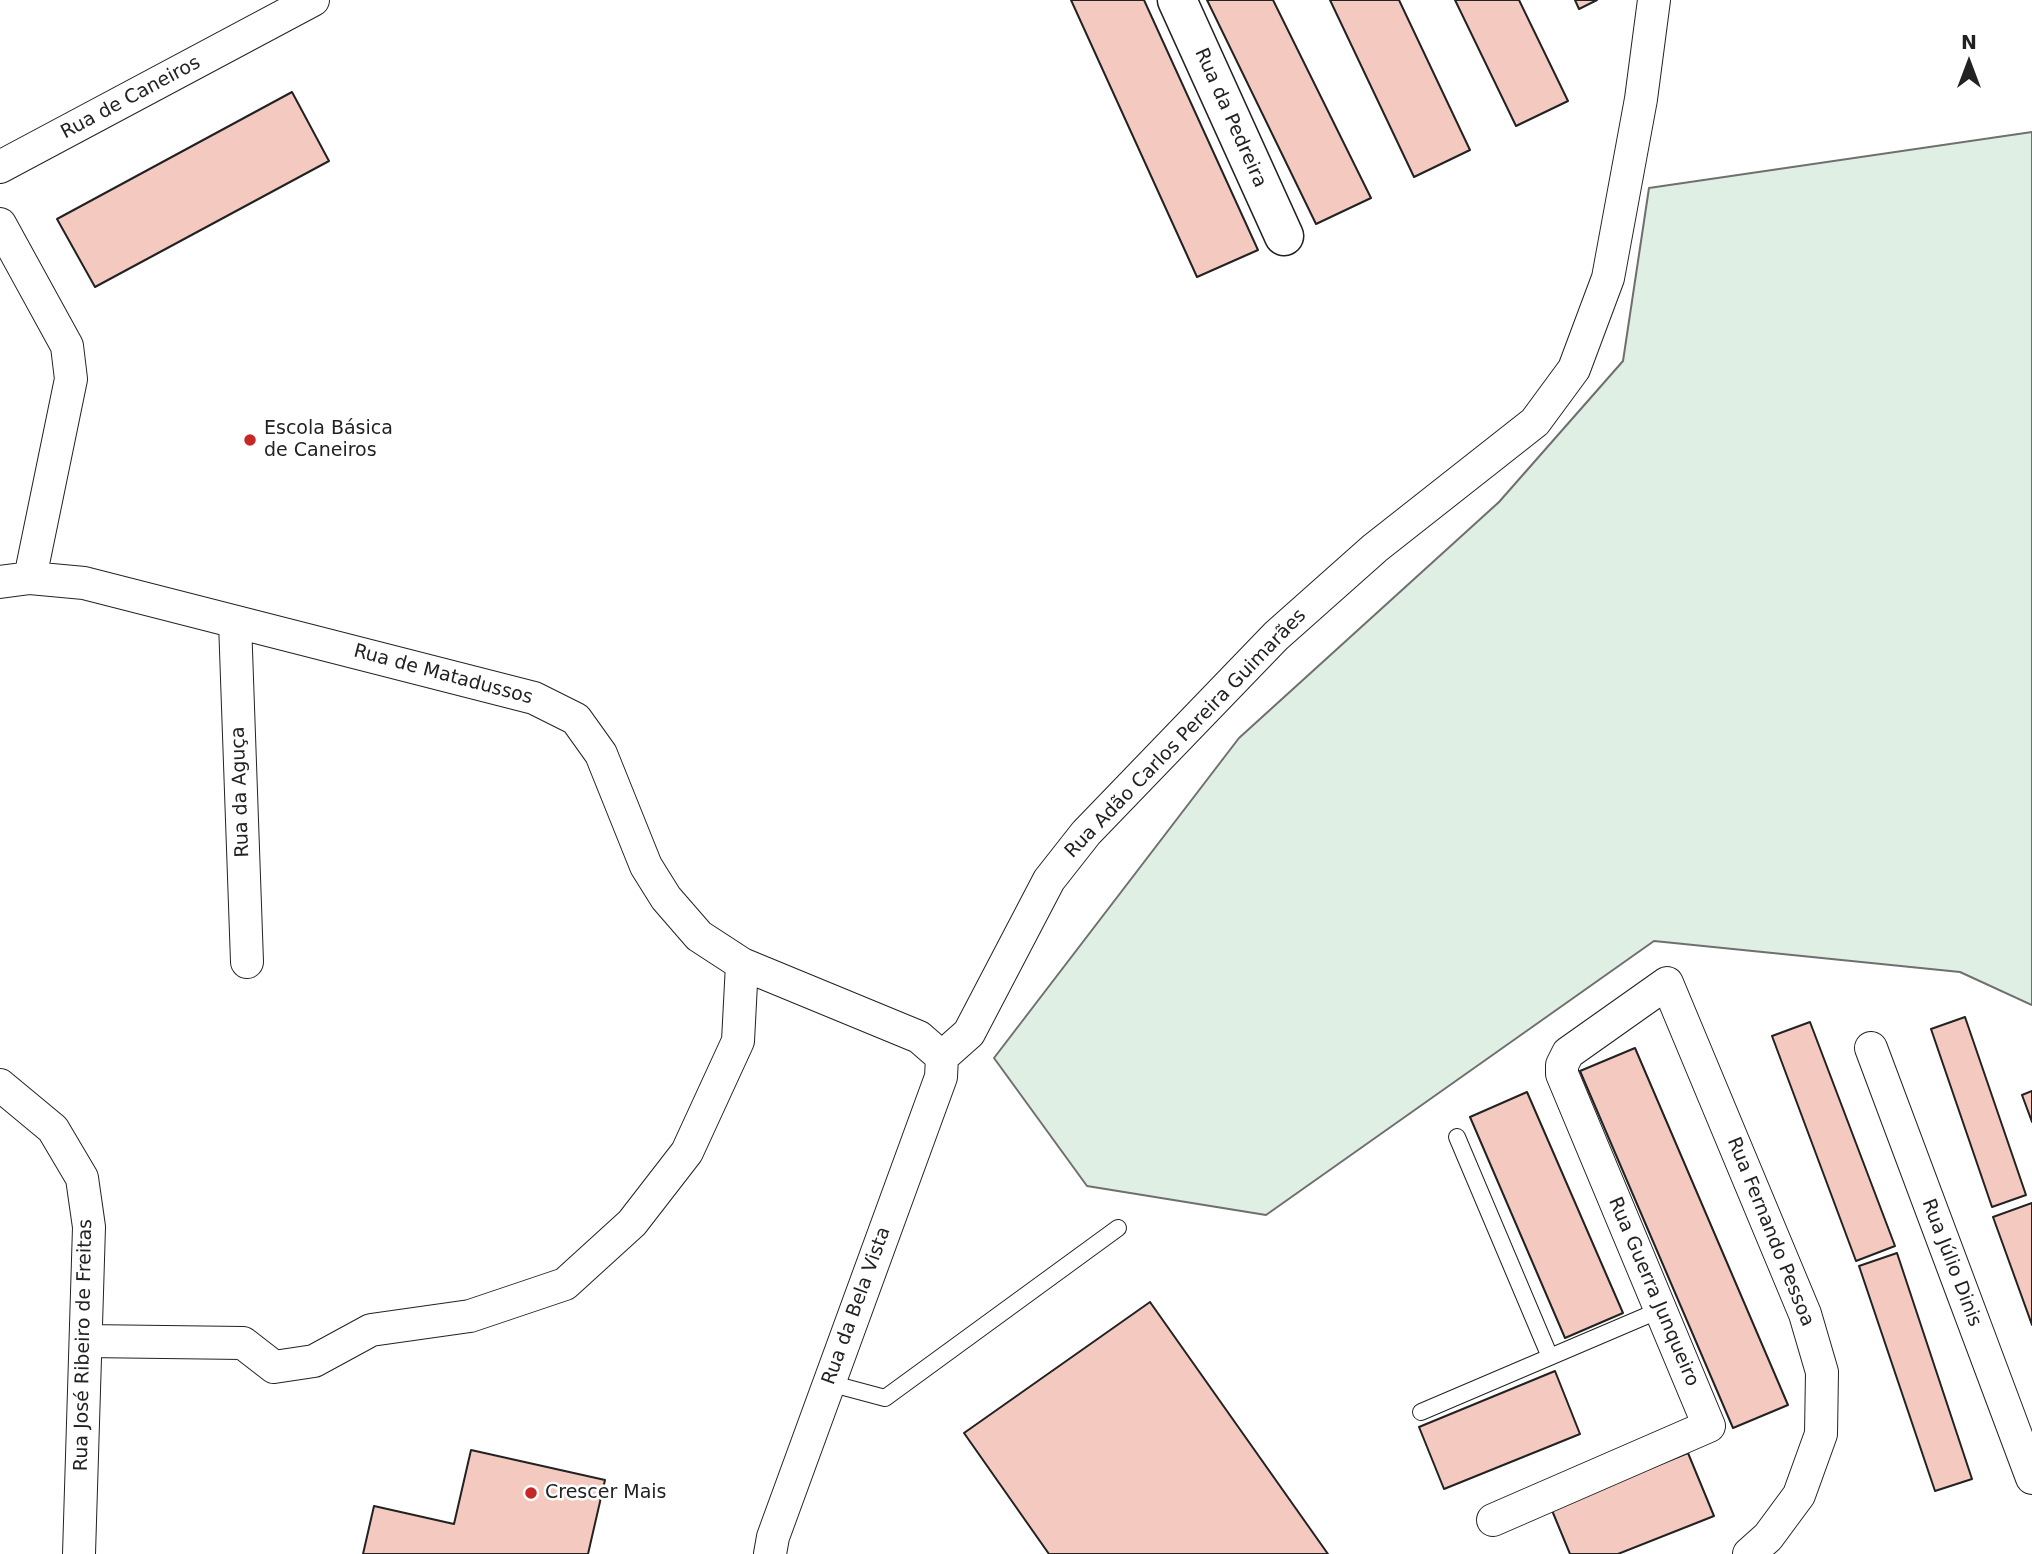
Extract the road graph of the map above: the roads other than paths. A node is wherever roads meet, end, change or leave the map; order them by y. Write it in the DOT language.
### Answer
graph roads {
  1 [pos="313,0"];
  2 [pos="1177,0"];
  3 [pos="1654,0"];
  4 [pos="0,167"];
  5 [pos="0,224"];
  6 [pos="1284,236"];
  7 [pos="15,580"];
  8 [pos="235,622"];
  9 [pos="247,962"];
  10 [pos="742,964"];
  11 [pos="1667,983"];
  12 [pos="1871,1048"];
  13 [pos="942,1057"];
  14 [pos="0,1086"];
  15 [pos="1457,1137"];
  16 [pos="1118,1228"];
  17 [pos="1660,1310"];
  18 [pos="86,1341"];
  19 [pos="1550,1357"];
  20 [pos="829,1383"];
  21 [pos="1421,1412"];
  22 [pos="2032,1478"];
  23 [pos="1493,1520"];
  24 [pos="79,1554"];
  25 [pos="769,1554"];
  26 [pos="1749,1554"];
  1 -- 4 [label="street, Rua de Caneiros"];
  2 -- 6 [label="street, Rua da Pedreira"];
  3 -- 13 [label="street, Rua Adão Carlos Pereira Guimarães"];
  5 -- 7 [label="street"];
  7 -- 8 [label="street, Rua de Matadussos"];
  8 -- 9 [label="street, Rua da Aguça"];
  8 -- 10 [label="street, Rua de Matadussos"];
  10 -- 13 [label="street, Rua de Matadussos"];
  10 -- 18 [label="street"];
  11 -- 17 [label="street, Rua Guerra Junqueiro"];
  11 -- 26 [label="street, Rua Fernando Pessoa"];
  12 -- 22 [label="street, Rua Júlio Dinis"];
  13 -- 20 [label="street, Rua da Bela Vista"];
  14 -- 18 [label="street, Rua José Ribeiro de Freitas"];
  15 -- 19 [label="lane"];
  16 -- 20 [label="lane"];
  17 -- 19 [label="lane"];
  17 -- 23 [label="street, Rua Guerra Junqueiro"];
  18 -- 24 [label="street, Rua José Ribeiro de Freitas"];
  19 -- 21 [label="lane"];
  20 -- 25 [label="street, Rua da Bela Vista"];
}
